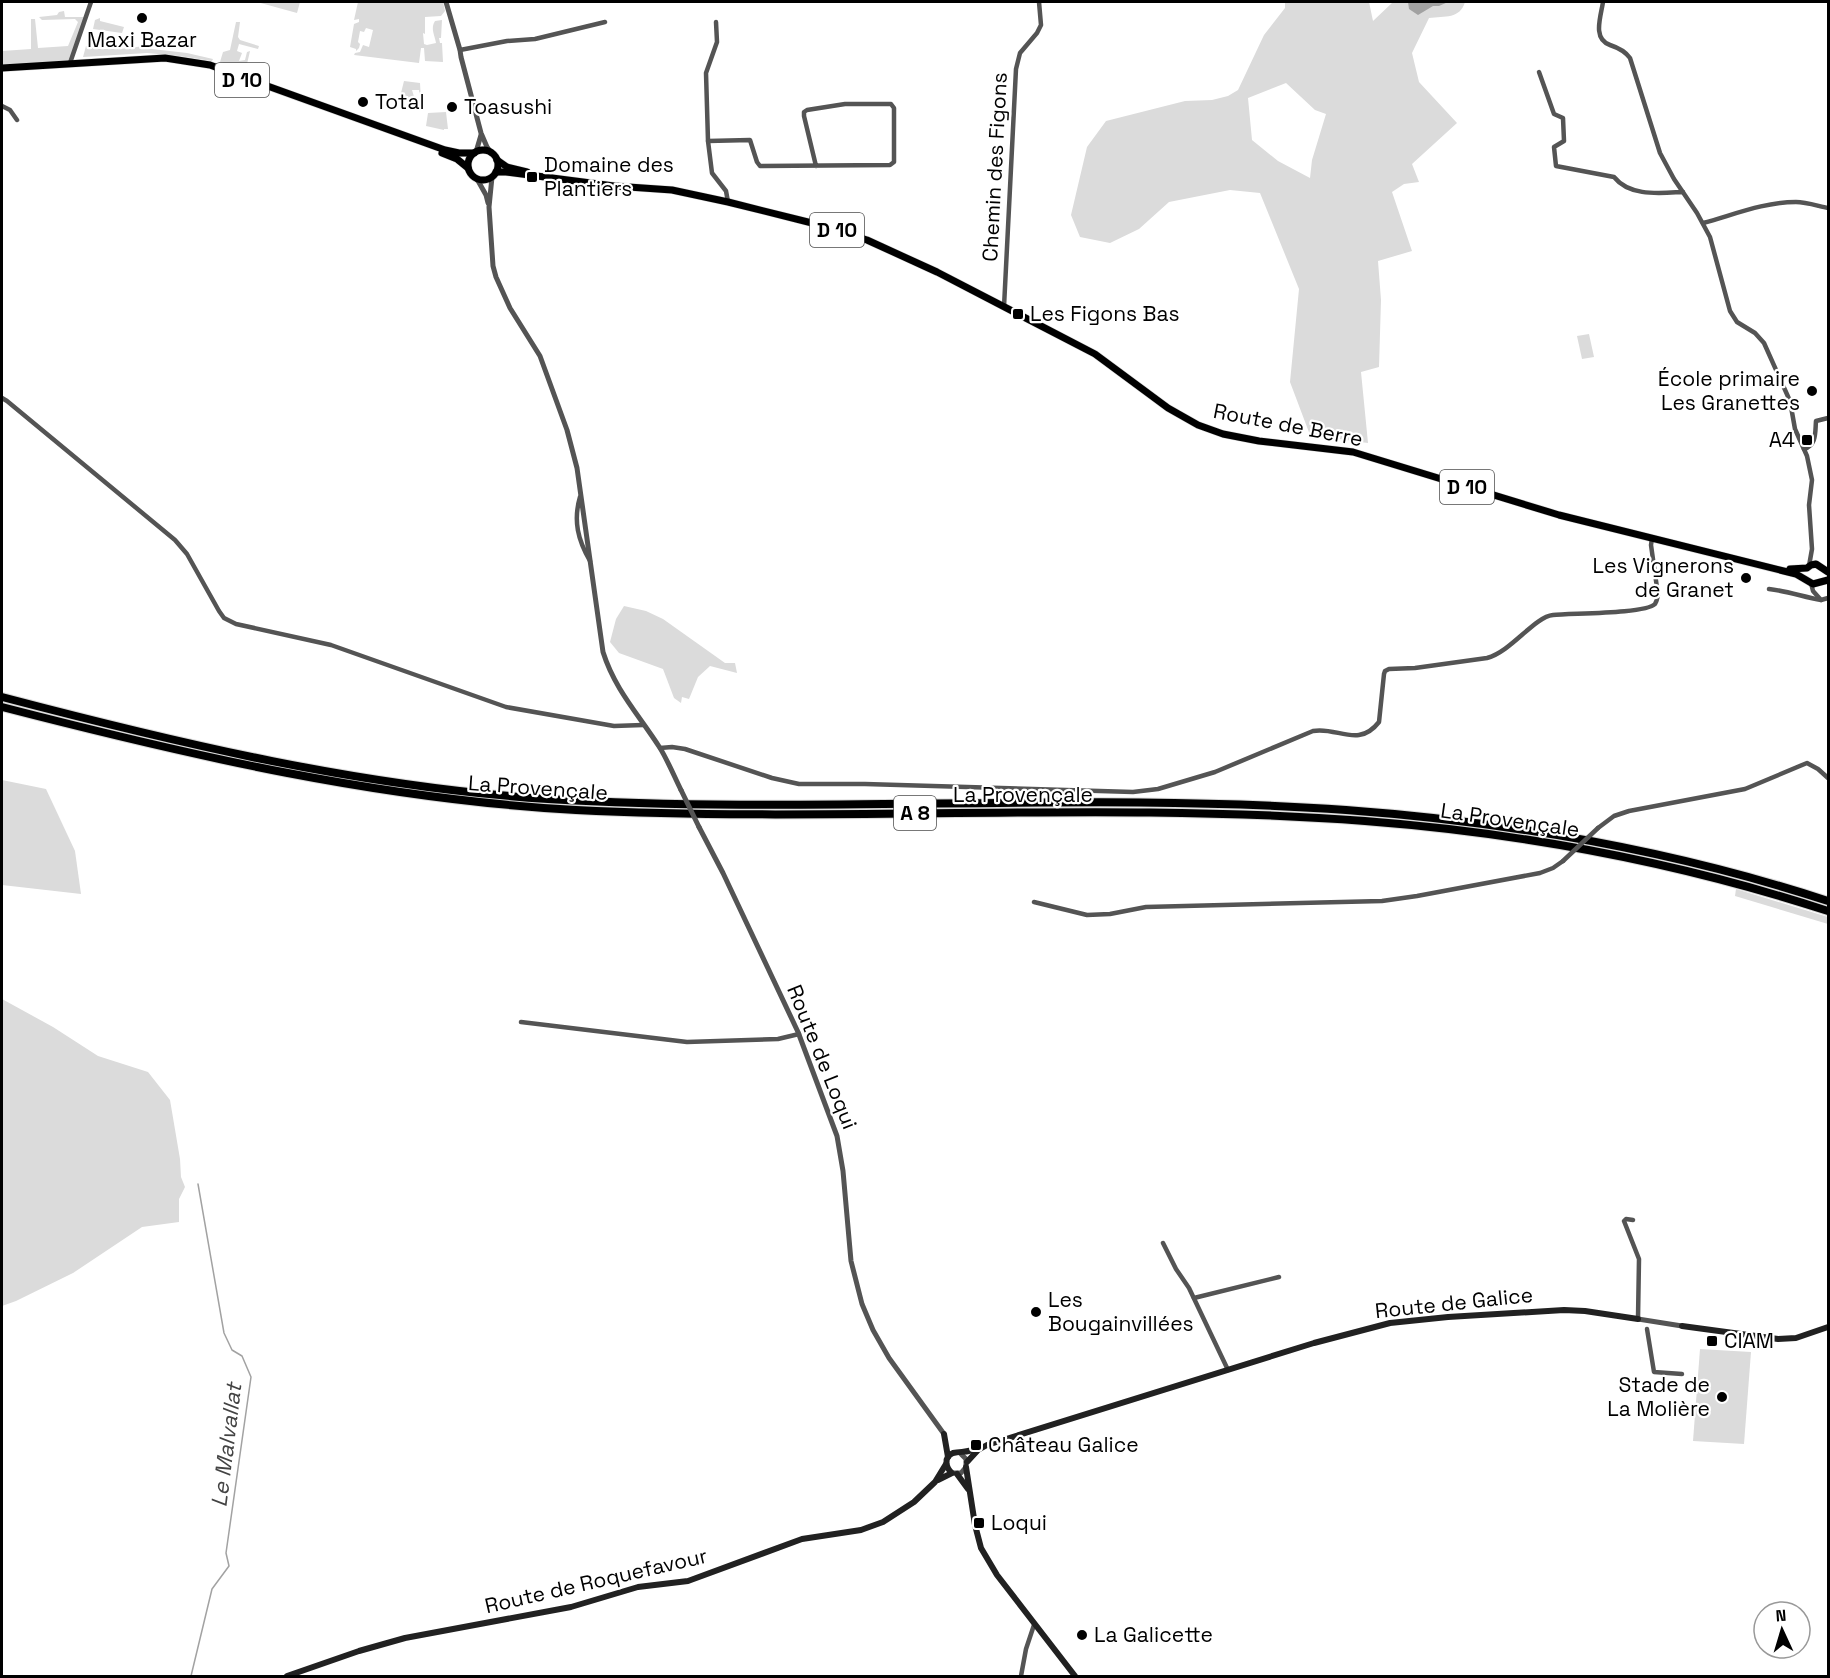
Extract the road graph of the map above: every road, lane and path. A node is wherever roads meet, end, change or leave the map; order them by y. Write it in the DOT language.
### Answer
graph roads {
  1 [pos="91,2"];
  2 [pos="446,2"];
  3 [pos="1039,2"];
  4 [pos="1603,2"];
  5 [pos="605,22"];
  6 [pos="716,22"];
  7 [pos="460,50"];
  8 [pos="70,63"];
  9 [pos="2,70"];
  10 [pos="1539,72"];
  11 [pos="2,106"];
  12 [pos="17,120"];
  13 [pos="481,133"];
  14 [pos="708,141"];
  15 [pos="473,153"];
  16 [pos="491,153"];
  17 [pos="497,160"];
  18 [pos="816,166"];
  19 [pos="468,168"];
  20 [pos="494,175"];
  21 [pos="477,179"];
  22 [pos="657,189"];
  23 [pos="1683,192"];
  24 [pos="728,202"];
  25 [pos="489,207"];
  26 [pos="1828,207"];
  27 [pos="1703,223"];
  28 [pos="1004,307"];
  29 [pos="2,398"];
  30 [pos="1828,418"];
  31 [pos="1804,449"];
  32 [pos="1652,538"];
  33 [pos="1812,549"];
  34 [pos="1808,567"];
  35 [pos="1773,568"];
  36 [pos="1824,570"];
  37 [pos="1808,581"];
  38 [pos="1823,581"];
  39 [pos="1769,589"];
  40 [pos="1820,598"];
  41 [pos="1828,598"];
  42 [pos="2,698"];
  43 [pos="2,707"];
  44 [pos="643,725"];
  45 [pos="660,748"];
  46 [pos="1828,778"];
  47 [pos="1828,901"];
  48 [pos="1034,902"];
  49 [pos="1828,910"];
  50 [pos="521,1022"];
  51 [pos="799,1034"];
  52 [pos="1633,1220"];
  53 [pos="1163,1243"];
  54 [pos="1279,1277"];
  55 [pos="1194,1298"];
  56 [pos="1638,1319"];
  57 [pos="1682,1326"];
  58 [pos="1828,1327"];
  59 [pos="1647,1329"];
  60 [pos="1228,1370"];
  61 [pos="1682,1374"];
  62 [pos="944,1434"];
  63 [pos="984,1446"];
  64 [pos="958,1453"];
  65 [pos="948,1457"];
  66 [pos="946,1464"];
  67 [pos="967,1465"];
  68 [pos="955,1473"];
  69 [pos="935,1482"];
  70 [pos="969,1492"];
  71 [pos="1034,1625"];
  72 [pos="286,1677"];
  73 [pos="1021,1677"];
  74 [pos="1075,1677"];
  1 -- 8 [label="street"];
  2 -- 7 [label="street"];
  3 -- 28 [label="street, Chemin des Figons"];
  4 -- 23 [label="street"];
  5 -- 7 [label="street"];
  6 -- 14 [label="street"];
  7 -- 13 [label="street"];
  8 -- 9 [label="main road, D 10"];
  8 -- 15 [label="main road, D 10"];
  9 -- 19 [label="main road, D 10"];
  10 -- 23 [label="street"];
  11 -- 12 [label="street"];
  13 -- 15 [label="street"];
  13 -- 16 [label="street"];
  14 -- 18 [label="street"];
  14 -- 24 [label="street"];
  15 -- 16 [label="main road"];
  15 -- 19 [label="main road"];
  16 -- 17 [label="main road"];
  17 -- 20 [label="main road"];
  17 -- 22 [label="main road, Route de Berre / D 10"];
  18 -- 18 [label="street"];
  19 -- 21 [label="main road"];
  20 -- 21 [label="main road"];
  20 -- 22 [label="main road, Route de Berre / D 10"];
  20 -- 25 [label="street"];
  21 -- 25 [label="street"];
  22 -- 24 [label="main road, Route de Berre / D 10"];
  23 -- 27 [label="street"];
  24 -- 28 [label="main road, Route de Berre / D 10"];
  25 -- 44 [label="street, Route de Loqui"];
  26 -- 27 [label="street"];
  27 -- 31 [label="street"];
  28 -- 32 [label="main road, Route de Berre / D 10"];
  29 -- 44 [label="street"];
  30 -- 31 [label="street"];
  31 -- 33 [label="street"];
  32 -- 35 [label="main road, Route de Berre"];
  32 -- 45 [label="street"];
  33 -- 34 [label="street"];
  33 -- 36 [label="street"];
  34 -- 35 [label="main road, Route de Berre"];
  34 -- 36 [label="main road"];
  34 -- 37 [label="main road"];
  35 -- 37 [label="main road, Route de Berre"];
  36 -- 38 [label="main road"];
  37 -- 38 [label="main road"];
  37 -- 40 [label="street"];
  38 -- 40 [label="street"];
  39 -- 40 [label="street"];
  40 -- 41 [label="street"];
  42 -- 47 [label="highway, La Provençale / A 8"];
  43 -- 49 [label="highway, La Provençale / A 8"];
  44 -- 45 [label="street, Route de Loqui"];
  45 -- 51 [label="street, Route de Loqui, bridge"];
  46 -- 48 [label="street, bridge"];
  50 -- 51 [label="street"];
  51 -- 62 [label="street, Route de Loqui"];
  52 -- 56 [label="street"];
  53 -- 55 [label="street"];
  54 -- 55 [label="street"];
  55 -- 60 [label="street"];
  56 -- 57 [label="street, Route de Galice"];
  56 -- 60 [label="main road, Route de Galice"];
  57 -- 58 [label="main road, Route de Galice"];
  59 -- 61 [label="street"];
  60 -- 63 [label="main road, Route de Galice"];
  62 -- 64 [label="main road"];
  62 -- 65 [label="main road"];
  63 -- 64 [label="main road, Route de Galice"];
  63 -- 67 [label="main road"];
  64 -- 65 [label="main road"];
  64 -- 67 [label="street"];
  65 -- 66 [label="main road"];
  66 -- 68 [label="main road"];
  66 -- 69 [label="main road"];
  67 -- 68 [label="street"];
  67 -- 70 [label="main road"];
  68 -- 69 [label="main road"];
  68 -- 70 [label="main road"];
  69 -- 72 [label="main road, Route de Roquefavour"];
  70 -- 71 [label="main road"];
  71 -- 73 [label="street"];
  71 -- 74 [label="main road"];
}
